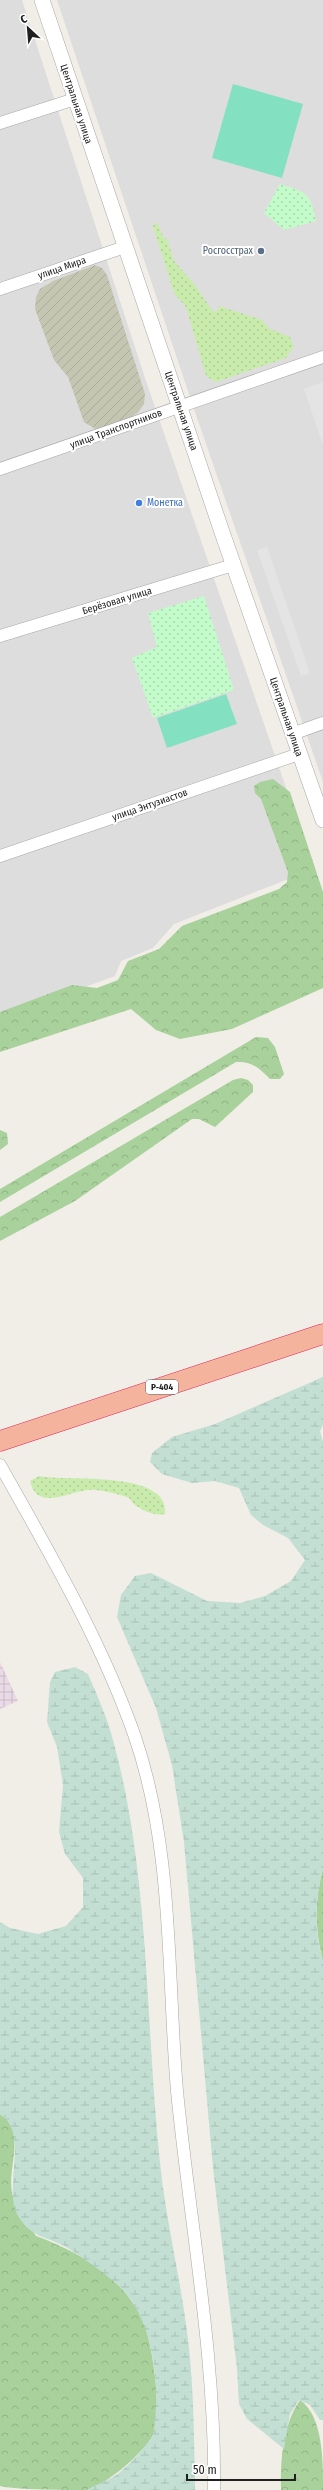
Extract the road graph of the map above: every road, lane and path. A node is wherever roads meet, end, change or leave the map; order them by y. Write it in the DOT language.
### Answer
graph roads {
  1 [pos="42,0"];
  2 [pos="75,99"];
  3 [pos="0,123"];
  4 [pos="125,247"];
  5 [pos="0,289"];
  6 [pos="323,357"];
  7 [pos="180,406"];
  8 [pos="0,469"];
  9 [pos="233,565"];
  10 [pos="0,636"];
  11 [pos="323,723"];
  12 [pos="292,734"];
  13 [pos="299,754"];
  14 [pos="323,820"];
  15 [pos="0,856"];
  16 [pos="323,1334"];
  17 [pos="0,1440"];
  18 [pos="0,1465"];
  19 [pos="214,2490"];
  1 -- 2 [label="street, Центральная улица"];
  2 -- 3 [label="street"];
  2 -- 4 [label="street, Центральная улица"];
  4 -- 5 [label="street, улица Мира"];
  4 -- 7 [label="street, Центральная улица"];
  6 -- 7 [label="street, улица Транспортников"];
  7 -- 8 [label="street, улица Транспортников"];
  7 -- 9 [label="street, Центральная улица"];
  9 -- 10 [label="street, Берёзовая улица"];
  9 -- 12 [label="street, Центральная улица"];
  11 -- 12 [label="street"];
  12 -- 13 [label="street, Центральная улица"];
  13 -- 14 [label="street, Центральная улица"];
  13 -- 15 [label="street, улица Энтузиастов"];
  16 -- 17 [label="highway, Р-404"];
  18 -- 19 [label="street"];
}
